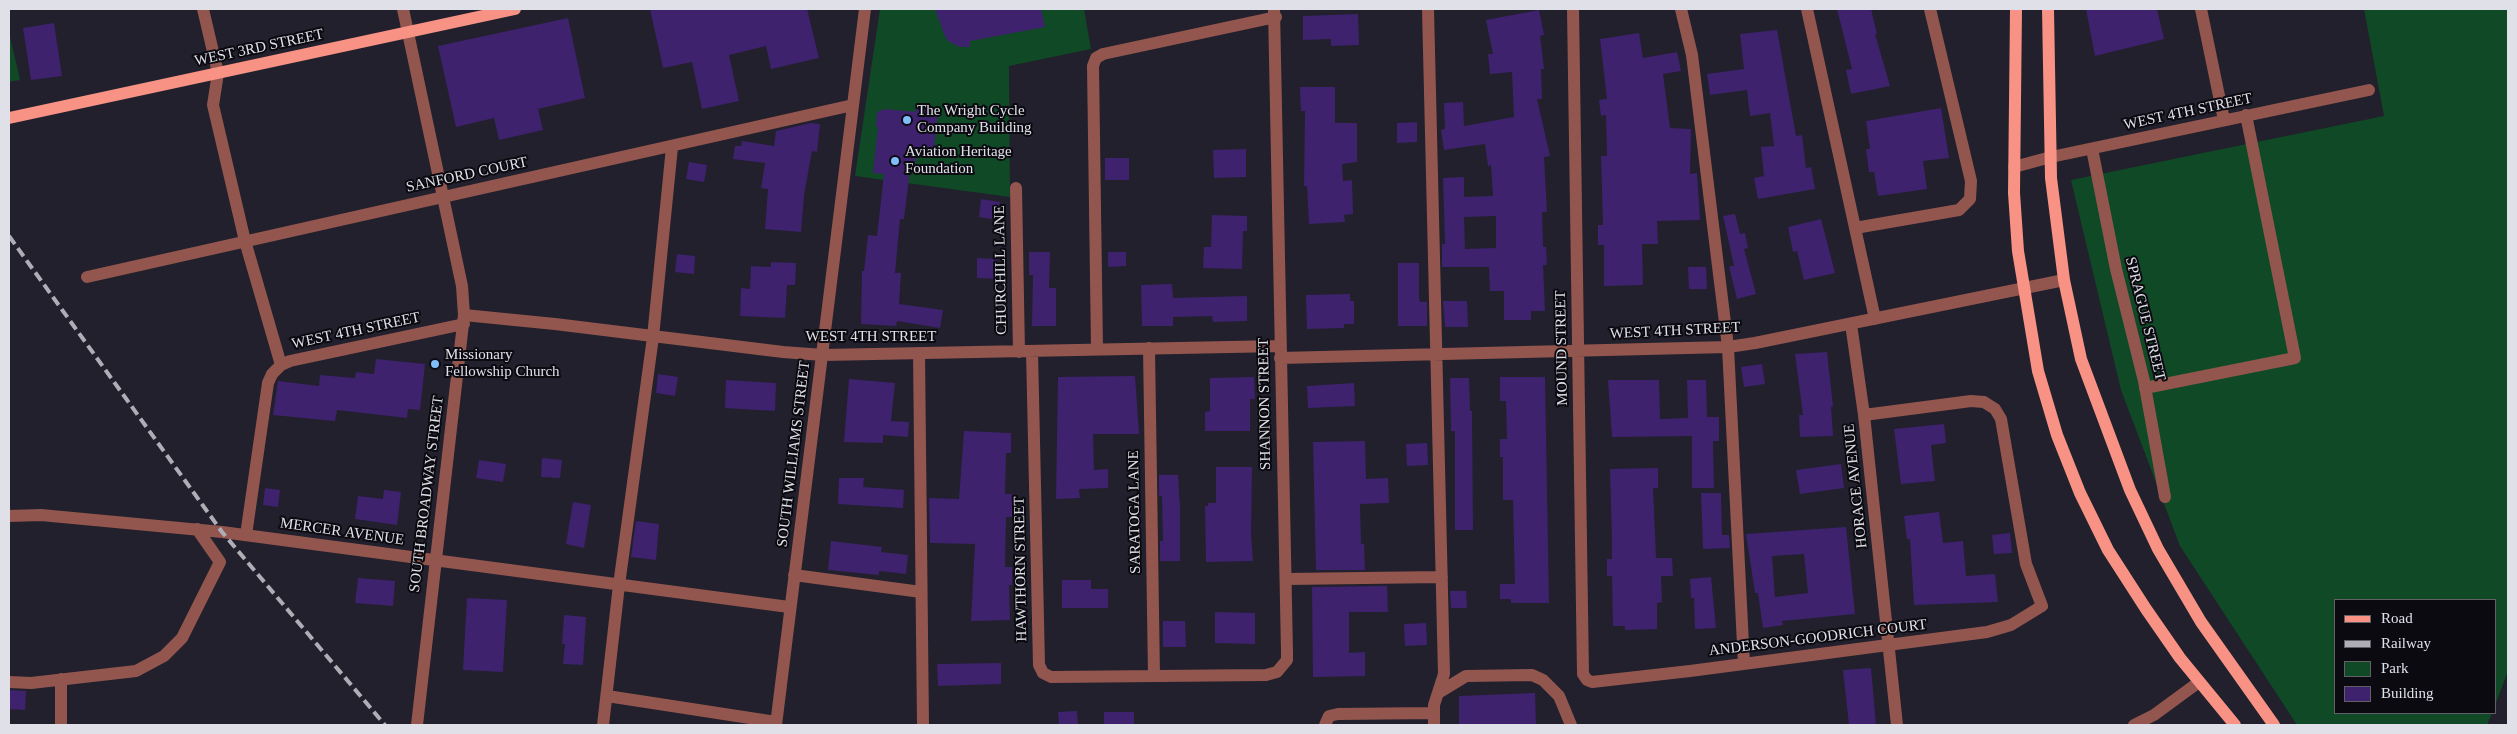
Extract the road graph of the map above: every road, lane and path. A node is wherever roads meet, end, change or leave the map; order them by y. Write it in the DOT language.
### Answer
graph roads {
  1 [pos="203,9"];
  2 [pos="403,9"];
  3 [pos="515,9"];
  4 [pos="865,9"];
  5 [pos="1428,9"];
  6 [pos="1573,9"];
  7 [pos="1681,9"];
  8 [pos="1807,9"];
  9 [pos="1930,9"];
  10 [pos="2016,9"];
  11 [pos="2048,9"];
  12 [pos="2201,9"];
  13 [pos="1275,13"];
  14 [pos="408,31"];
  15 [pos="218,73"];
  16 [pos="2369,90"];
  17 [pos="853,106"];
  18 [pos="2246,116"];
  19 [pos="9,118"];
  20 [pos="2224,120"];
  21 [pos="672,147"];
  22 [pos="2092,149"];
  23 [pos="2050,157"];
  24 [pos="2014,167"];
  25 [pos="1016,188"];
  26 [pos="442,196"];
  27 [pos="1855,228"];
  28 [pos="245,241"];
  29 [pos="87,277"];
  30 [pos="2064,280"];
  31 [pos="2023,289"];
  32 [pos="1875,319"];
  33 [pos="464,320"];
  34 [pos="1851,324"];
  35 [pos="653,337"];
  36 [pos="1728,347"];
  37 [pos="1149,348"];
  38 [pos="1097,349"];
  39 [pos="1025,351"];
  40 [pos="1280,352"];
  41 [pos="1578,352"];
  42 [pos="919,353"];
  43 [pos="823,354"];
  44 [pos="1437,354"];
  45 [pos="281,365"];
  46 [pos="2146,388"];
  47 [pos="1864,415"];
  48 [pos="2165,496"];
  49 [pos="9,516"];
  50 [pos="197,529"];
  51 [pos="246,536"];
  52 [pos="435,562"];
  53 [pos="794,575"];
  54 [pos="1442,577"];
  55 [pos="1286,579"];
  56 [pos="619,585"];
  57 [pos="921,592"];
  58 [pos="790,608"];
  59 [pos="1890,644"];
  60 [pos="1744,664"];
  61 [pos="1154,676"];
  62 [pos="61,679"];
  63 [pos="9,682"];
  64 [pos="1592,682"];
  65 [pos="2200,682"];
  66 [pos="1438,693"];
  67 [pos="606,696"];
  68 [pos="1434,719"];
  69 [pos="776,724"];
  70 [pos="61,725"];
  71 [pos="417,725"];
  72 [pos="603,725"];
  73 [pos="923,725"];
  74 [pos="1325,725"];
  75 [pos="1571,725"];
  76 [pos="1897,725"];
  77 [pos="2134,725"];
  78 [pos="2235,725"];
  79 [pos="2274,725"];
  1 -- 15 [label="street"];
  2 -- 14 [label="street, SOUTH BROADWAY STREET"];
  3 -- 14 [label="main road, WEST 3RD STREET"];
  4 -- 17 [label="street, SOUTH WILLIAMS STREET"];
  5 -- 44 [label="street"];
  6 -- 41 [label="street, MOUND STREET"];
  7 -- 36 [label="street"];
  8 -- 27 [label="street"];
  9 -- 27 [label="street"];
  10 -- 24 [label="main road"];
  11 -- 23 [label="main road"];
  12 -- 20 [label="street"];
  13 -- 38 [label="street"];
  13 -- 40 [label="street, SHANNON STREET"];
  14 -- 15 [label="main road, WEST 3RD STREET"];
  14 -- 26 [label="street, SOUTH BROADWAY STREET"];
  15 -- 19 [label="main road, WEST 3RD STREET"];
  15 -- 28 [label="street"];
  16 -- 18 [label="street, WEST 4TH STREET"];
  17 -- 21 [label="street, SANFORD COURT"];
  17 -- 43 [label="street, SOUTH WILLIAMS STREET"];
  18 -- 20 [label="street, WEST 4TH STREET"];
  18 -- 46 [label="street"];
  20 -- 22 [label="street, WEST 4TH STREET"];
  21 -- 26 [label="street, SANFORD COURT"];
  21 -- 35 [label="street"];
  22 -- 23 [label="street, WEST 4TH STREET"];
  22 -- 46 [label="street, SPRAGUE STREET"];
  23 -- 24 [label="street, WEST 4TH STREET"];
  23 -- 30 [label="main road"];
  24 -- 31 [label="main road"];
  25 -- 39 [label="street, CHURCHILL LANE"];
  26 -- 28 [label="street, SANFORD COURT"];
  26 -- 33 [label="street, SOUTH BROADWAY STREET"];
  27 -- 32 [label="street"];
  28 -- 29 [label="street, SANFORD COURT"];
  28 -- 45 [label="street"];
  30 -- 31 [label="street, WEST 4TH STREET"];
  30 -- 79 [label="main road"];
  31 -- 32 [label="street, WEST 4TH STREET"];
  31 -- 65 [label="main road"];
  32 -- 34 [label="street, WEST 4TH STREET"];
  33 -- 35 [label="street, WEST 4TH STREET"];
  33 -- 45 [label="street, WEST 4TH STREET"];
  33 -- 52 [label="street, SOUTH BROADWAY STREET"];
  34 -- 36 [label="street, WEST 4TH STREET"];
  34 -- 47 [label="street, HORACE AVENUE"];
  35 -- 43 [label="street, WEST 4TH STREET"];
  35 -- 56 [label="street"];
  36 -- 41 [label="street, WEST 4TH STREET"];
  36 -- 60 [label="street"];
  37 -- 38 [label="street, WEST 4TH STREET"];
  37 -- 40 [label="street, WEST 4TH STREET"];
  37 -- 61 [label="street, SARATOGA LANE"];
  38 -- 39 [label="street, WEST 4TH STREET"];
  39 -- 42 [label="street, WEST 4TH STREET"];
  39 -- 61 [label="street, HAWTHORN STREET"];
  40 -- 44 [label="street, WEST 4TH STREET"];
  40 -- 55 [label="street, SHANNON STREET"];
  41 -- 44 [label="street, WEST 4TH STREET"];
  41 -- 64 [label="street, MOUND STREET"];
  42 -- 43 [label="street, WEST 4TH STREET"];
  42 -- 57 [label="street"];
  43 -- 53 [label="street, SOUTH WILLIAMS STREET"];
  44 -- 54 [label="street"];
  45 -- 51 [label="street, WEST 4TH STREET"];
  46 -- 48 [label="street, SPRAGUE STREET"];
  47 -- 59 [label="street, HORACE AVENUE"];
  47 -- 59 [label="street, ANDERSON-GOODRICH COURT"];
  49 -- 50 [label="street, MERCER AVENUE"];
  50 -- 51 [label="street, MERCER AVENUE"];
  50 -- 62 [label="street"];
  51 -- 52 [label="street, MERCER AVENUE"];
  52 -- 56 [label="street, MERCER AVENUE"];
  52 -- 71 [label="street, SOUTH BROADWAY STREET"];
  53 -- 57 [label="street"];
  53 -- 58 [label="street, SOUTH WILLIAMS STREET"];
  54 -- 55 [label="street"];
  54 -- 66 [label="street"];
  55 -- 61 [label="street, SHANNON STREET"];
  56 -- 58 [label="street, MERCER AVENUE"];
  56 -- 67 [label="street"];
  57 -- 73 [label="street"];
  58 -- 69 [label="street, SOUTH WILLIAMS STREET"];
  59 -- 60 [label="street, ANDERSON-GOODRICH COURT"];
  59 -- 76 [label="street, HORACE AVENUE"];
  60 -- 64 [label="street, ANDERSON-GOODRICH COURT"];
  62 -- 63 [label="street"];
  62 -- 70 [label="street"];
  65 -- 77 [label="street"];
  65 -- 78 [label="main road"];
  66 -- 68 [label="street"];
  66 -- 75 [label="street"];
  67 -- 69 [label="street"];
  67 -- 72 [label="street"];
  68 -- 74 [label="street"];
}
